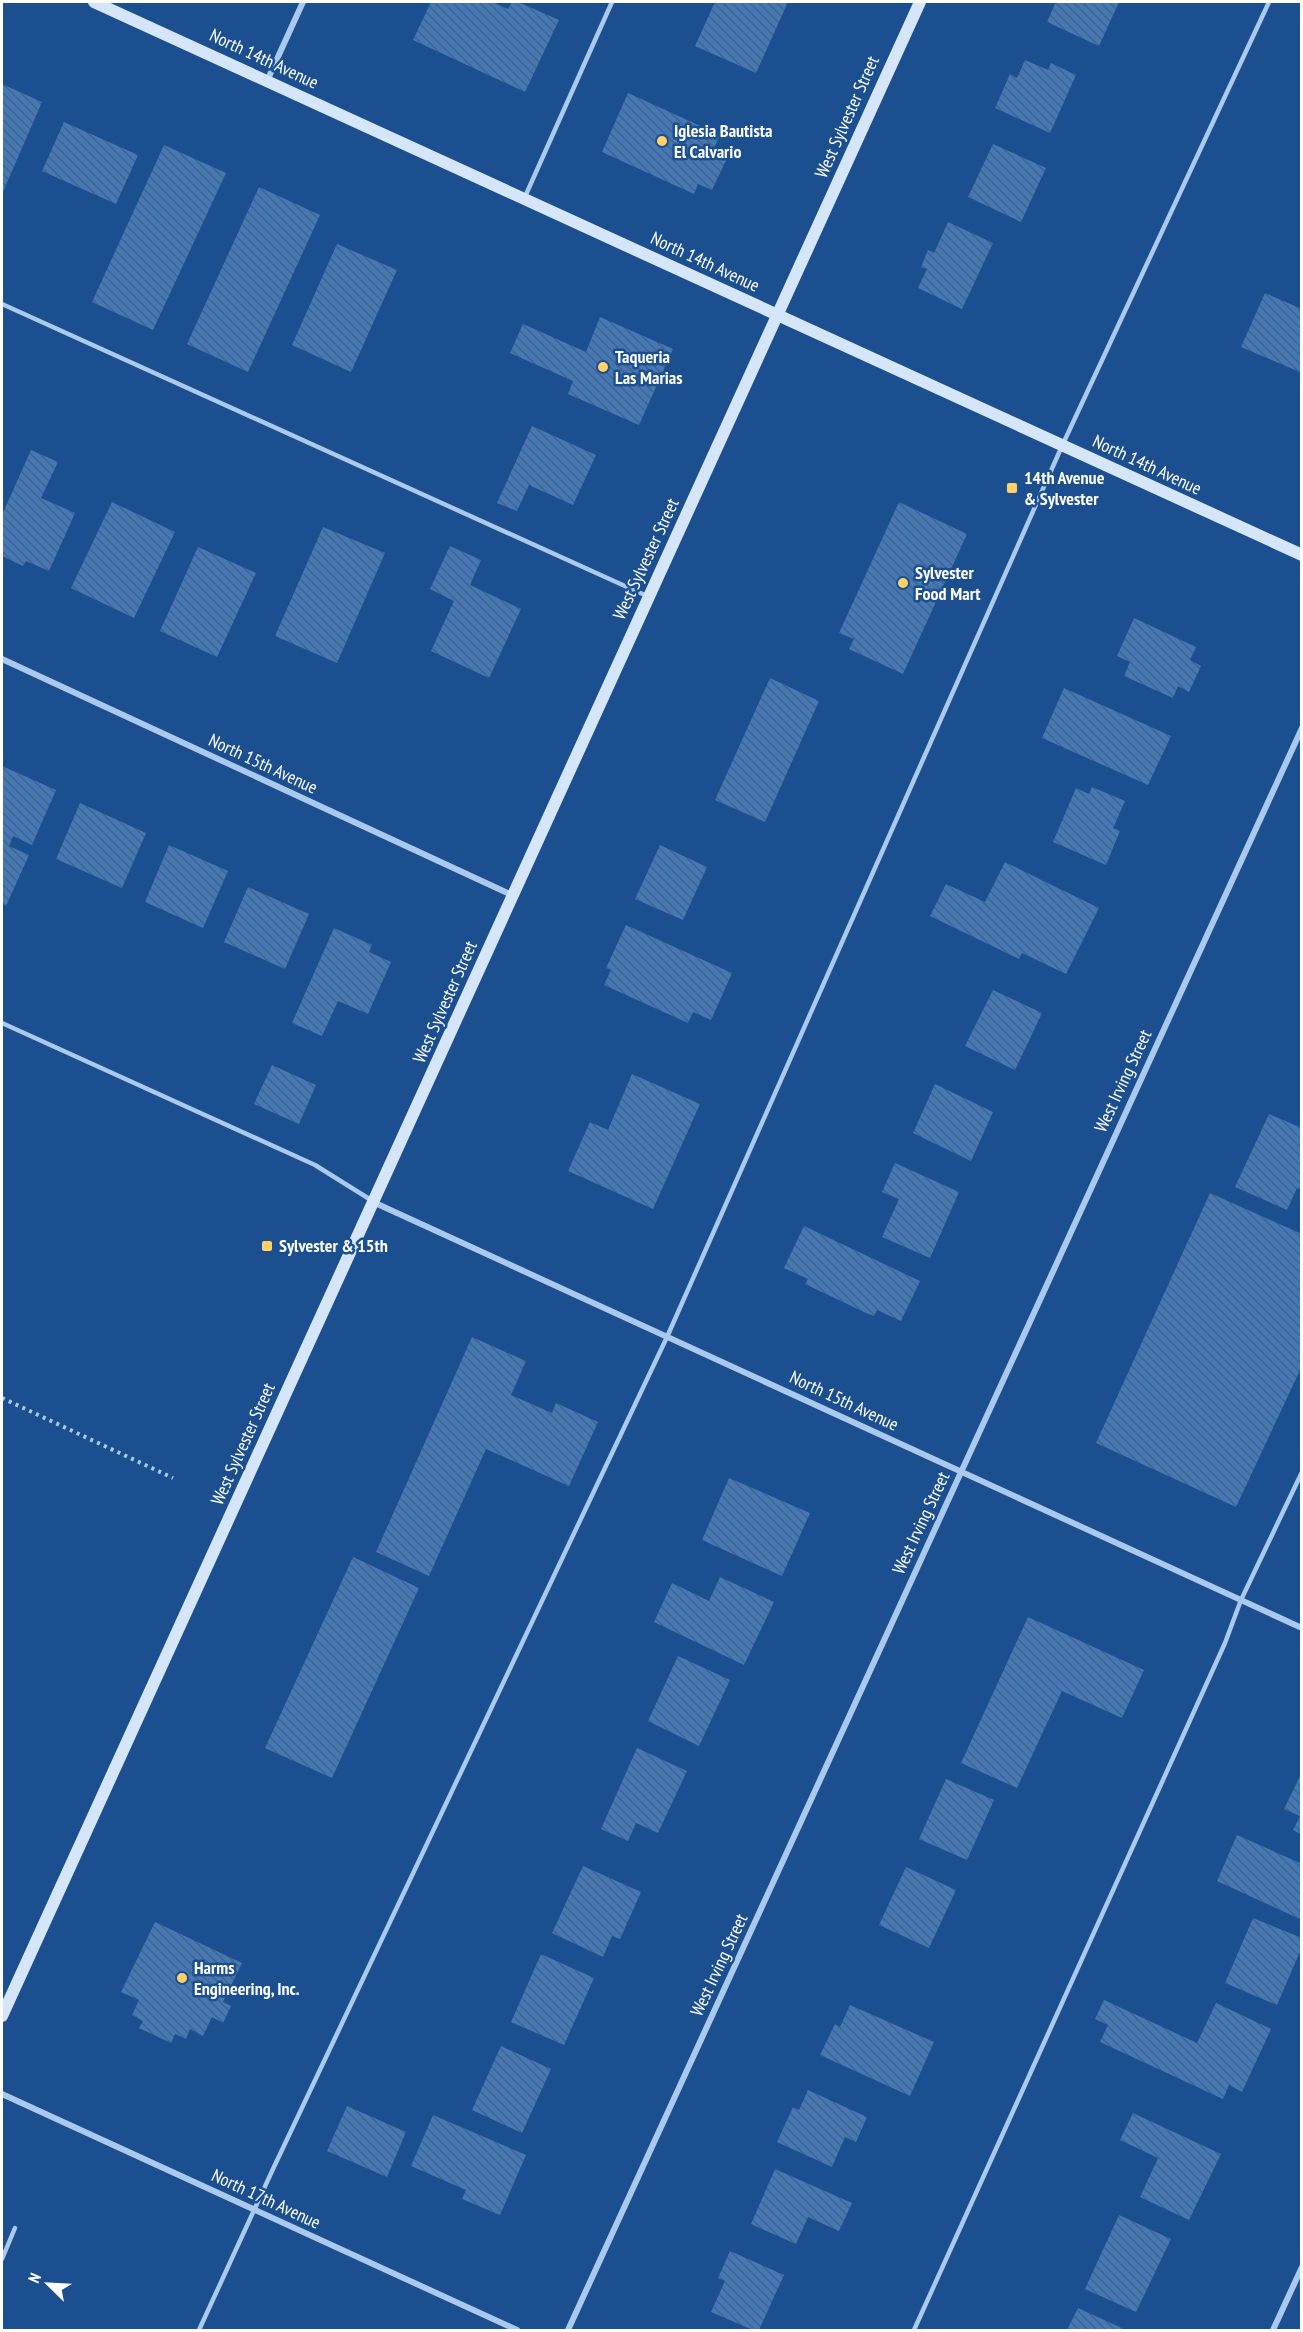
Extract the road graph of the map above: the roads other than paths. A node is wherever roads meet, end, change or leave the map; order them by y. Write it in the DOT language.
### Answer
graph roads {
  1 [pos="94,2"];
  2 [pos="303,2"];
  3 [pos="612,2"];
  4 [pos="920,2"];
  5 [pos="1269,2"];
  6 [pos="267,81"];
  7 [pos="524,199"];
  8 [pos="2,304"];
  9 [pos="778,315"];
  10 [pos="1062,446"];
  11 [pos="1302,555"];
  12 [pos="649,597"];
  13 [pos="2,659"];
  14 [pos="1302,728"];
  15 [pos="513,895"];
  16 [pos="2,1023"];
  17 [pos="373,1202"];
  18 [pos="668,1337"];
  19 [pos="961,1472"];
  20 [pos="1302,1472"];
  21 [pos="1241,1600"];
  22 [pos="1302,1628"];
  23 [pos="2,2016"];
  24 [pos="2,2094"];
  25 [pos="254,2210"];
  26 [pos="15,2228"];
  27 [pos="2,2259"];
  28 [pos="1302,2267"];
  29 [pos="199,2331"];
  30 [pos="517,2331"];
  31 [pos="568,2331"];
  32 [pos="914,2331"];
  33 [pos="1272,2331"];
  1 -- 6 [label="street, North 14th Avenue"];
  2 -- 6 [label="street"];
  3 -- 7 [label="lane"];
  4 -- 9 [label="street, West Sylvester Street"];
  5 -- 10 [label="lane"];
  6 -- 7 [label="street, North 14th Avenue"];
  7 -- 9 [label="street, North 14th Avenue"];
  8 -- 12 [label="lane"];
  9 -- 10 [label="street, North 14th Avenue"];
  9 -- 12 [label="street, West Sylvester Street"];
  10 -- 11 [label="street, North 14th Avenue"];
  10 -- 18 [label="lane"];
  12 -- 15 [label="street, West Sylvester Street"];
  13 -- 15 [label="street, North 15th Avenue"];
  14 -- 19 [label="street, West Irving Street"];
  15 -- 17 [label="street, West Sylvester Street"];
  16 -- 17 [label="lane"];
  17 -- 18 [label="street, North 15th Avenue"];
  17 -- 23 [label="street, West Sylvester Street"];
  18 -- 19 [label="street, North 15th Avenue"];
  18 -- 25 [label="lane"];
  19 -- 21 [label="street, North 15th Avenue"];
  19 -- 31 [label="street, West Irving Street"];
  20 -- 21 [label="lane"];
  21 -- 22 [label="street, North 15th Avenue"];
  21 -- 32 [label="lane"];
  24 -- 25 [label="street, North 17th Avenue"];
  25 -- 29 [label="lane"];
  25 -- 30 [label="street, North 17th Avenue"];
  26 -- 27 [label="lane"];
  28 -- 33 [label="street"];
}
